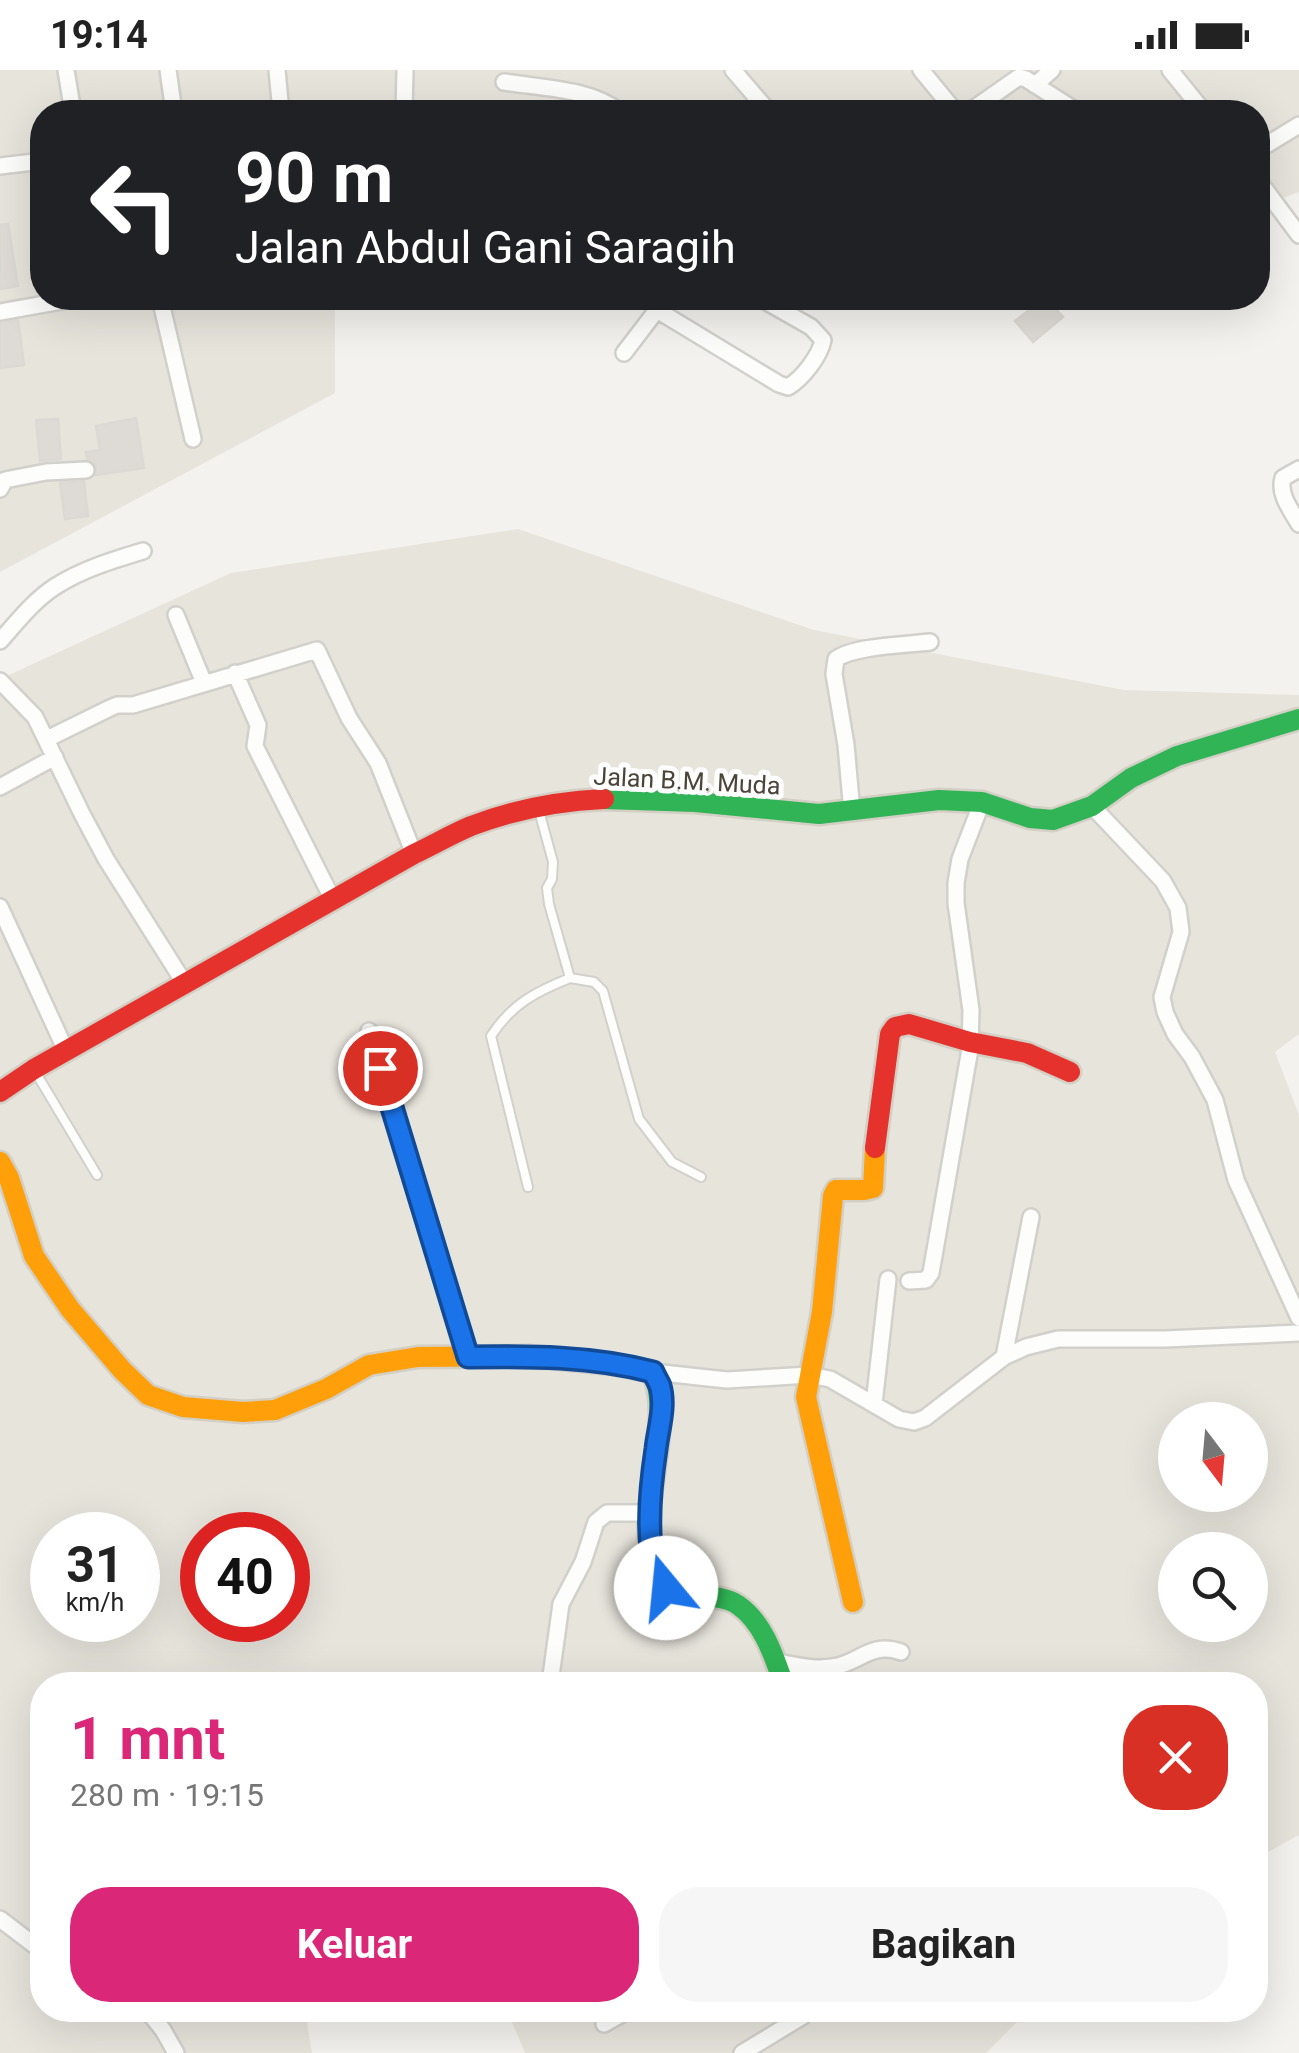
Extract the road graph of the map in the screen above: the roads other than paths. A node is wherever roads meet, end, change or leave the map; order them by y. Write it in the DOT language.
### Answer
graph roads {
  1 [pos="66,70"];
  2 [pos="168,70"];
  3 [pos="277,70"];
  4 [pos="405,70"];
  5 [pos="552,70"];
  6 [pos="733,70"];
  7 [pos="921,70"];
  8 [pos="1052,70"];
  9 [pos="1170,70"];
  10 [pos="504,82"];
  11 [pos="1035,85"];
  12 [pos="548,89"];
  13 [pos="71,100"];
  14 [pos="172,100"];
  15 [pos="280,100"];
  16 [pos="404,100"];
  17 [pos="600,100"];
  18 [pos="756,100"];
  19 [pos="946,100"];
  20 [pos="984,100"];
  21 [pos="1059,100"];
  22 [pos="1194,100"];
  23 [pos="1299,125"];
  24 [pos="1270,143"];
  25 [pos="30,162"];
  26 [pos="0,166"];
  27 [pos="1270,196"];
  28 [pos="1299,235"];
  29 [pos="30,307"];
  30 [pos="163,310"];
  31 [pos="657,310"];
  32 [pos="671,310"];
  33 [pos="781,310"];
  34 [pos="0,312"];
  35 [pos="624,352"];
  36 [pos="194,440"];
  37 [pos="1299,469"];
  38 [pos="86,470"];
  39 [pos="0,489"];
  40 [pos="1299,524"];
  41 [pos="143,551"];
  42 [pos="176,615"];
  43 [pos="0,641"];
  44 [pos="930,642"];
  45 [pos="235,674"];
  46 [pos="0,681"];
  47 [pos="204,683"];
  48 [pos="1299,719"];
  49 [pos="47,739"];
  50 [pos="56,757"];
  51 [pos="0,787"];
  52 [pos="982,802"];
  53 [pos="1092,806"];
  54 [pos="538,808"];
  55 [pos="852,812"];
  56 [pos="414,854"];
  57 [pos="333,900"];
  58 [pos="0,906"];
  59 [pos="570,978"];
  60 [pos="185,984"];
  61 [pos="369,1031"];
  62 [pos="970,1042"];
  63 [pos="66,1051"];
  64 [pos="34,1069"];
  65 [pos="1070,1072"];
  66 [pos="0,1092"];
  67 [pos="0,1162"];
  68 [pos="96,1175"];
  69 [pos="701,1177"];
  70 [pos="528,1187"];
  71 [pos="1030,1217"];
  72 [pos="888,1279"];
  73 [pos="909,1281"];
  74 [pos="1299,1318"];
  75 [pos="1299,1333"];
  76 [pos="468,1357"];
  77 [pos="1004,1357"];
  78 [pos="653,1372"];
  79 [pos="810,1374"];
  80 [pos="874,1404"];
  81 [pos="652,1513"];
  82 [pos="853,1602"];
  83 [pos="900,1652"];
  84 [pos="776,1662"];
  85 [pos="552,1672"];
  86 [pos="779,1672"];
  87 [pos="0,1918"];
  88 [pos="30,1942"];
  89 [pos="157,2022"];
  90 [pos="607,2022"];
  91 [pos="794,2022"];
  92 [pos="604,2024"];
  93 [pos="176,2053"];
  94 [pos="742,2053"];
  1 -- 13 [label="street"];
  2 -- 14 [label="street"];
  3 -- 15 [label="street"];
  4 -- 16 [label="street"];
  5 -- 12 [label="street"];
  6 -- 18 [label="street"];
  7 -- 19 [label="street"];
  8 -- 11 [label="street"];
  9 -- 22 [label="street"];
  10 -- 12 [label="street"];
  11 -- 20 [label="street"];
  11 -- 21 [label="street"];
  12 -- 17 [label="street"];
  23 -- 24 [label="street"];
  25 -- 26 [label="street"];
  27 -- 28 [label="street"];
  29 -- 34 [label="street"];
  30 -- 36 [label="street"];
  31 -- 35 [label="street"];
  32 -- 33 [label="street"];
  37 -- 40 [label="street"];
  38 -- 39 [label="street"];
  41 -- 43 [label="street"];
  42 -- 47 [label="street"];
  44 -- 55 [label="street"];
  45 -- 47 [label="street"];
  45 -- 56 [label="street"];
  45 -- 57 [label="street"];
  46 -- 49 [label="street"];
  47 -- 49 [label="street"];
  48 -- 53 [label="street, Jalan B.M. Muda"];
  49 -- 50 [label="street"];
  50 -- 51 [label="street"];
  50 -- 60 [label="street"];
  52 -- 53 [label="street, Jalan B.M. Muda"];
  52 -- 55 [label="street, Jalan B.M. Muda"];
  52 -- 62 [label="street"];
  53 -- 74 [label="street"];
  54 -- 55 [label="street, Jalan B.M. Muda"];
  54 -- 56 [label="street, Jalan B.M. Muda"];
  54 -- 59 [label="lane"];
  56 -- 57 [label="street, Jalan B.M. Muda"];
  57 -- 60 [label="street, Jalan B.M. Muda"];
  58 -- 63 [label="street"];
  59 -- 69 [label="lane"];
  59 -- 70 [label="lane"];
  60 -- 63 [label="street, Jalan B.M. Muda"];
  61 -- 76 [label="street"];
  62 -- 65 [label="street"];
  62 -- 73 [label="street"];
  62 -- 79 [label="street"];
  63 -- 64 [label="street, Jalan B.M. Muda"];
  64 -- 66 [label="street, Jalan B.M. Muda"];
  64 -- 68 [label="lane"];
  67 -- 76 [label="street"];
  71 -- 77 [label="street"];
  72 -- 80 [label="street"];
  75 -- 77 [label="street"];
  76 -- 78 [label="street"];
  77 -- 80 [label="street"];
  78 -- 79 [label="street"];
  78 -- 81 [label="street"];
  79 -- 80 [label="street"];
  79 -- 82 [label="street"];
  81 -- 84 [label="street"];
  81 -- 85 [label="street"];
  83 -- 84 [label="street"];
  84 -- 86 [label="street"];
  87 -- 88 [label="street"];
  89 -- 93 [label="street"];
  90 -- 92 [label="street"];
  91 -- 94 [label="street"];
}
